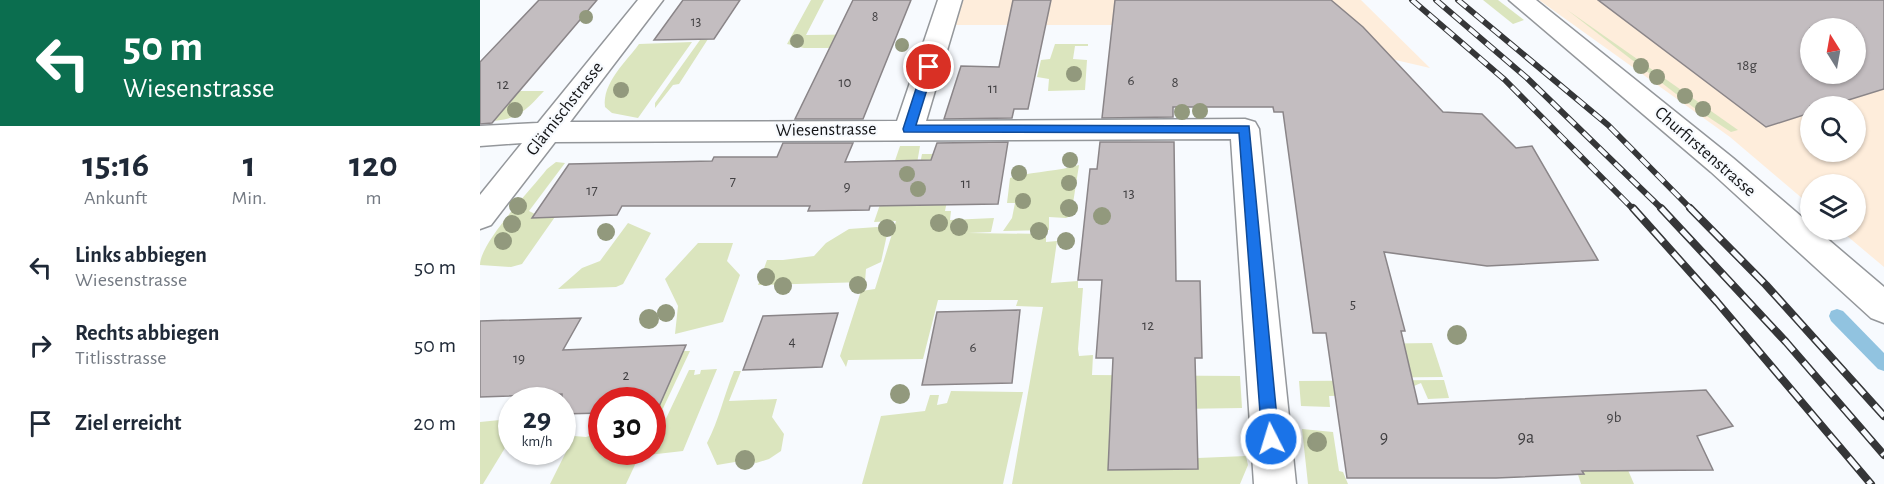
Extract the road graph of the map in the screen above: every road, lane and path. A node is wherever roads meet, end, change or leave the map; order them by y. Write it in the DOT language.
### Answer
graph roads {
  1 [pos="651,0"];
  2 [pos="950,0"];
  3 [pos="1521,0"];
  4 [pos="909,129"];
  5 [pos="547,132"];
  6 [pos="480,136"];
  7 [pos="480,217"];
  8 [pos="1884,308"];
  9 [pos="1275,484"];
  1 -- 5 [label="street, Glärnischstrasse"];
  2 -- 4 [label="street"];
  3 -- 8 [label="street, Churfirstenstrasse"];
  4 -- 5 [label="street, Wiesenstrasse"];
  4 -- 9 [label="street, Wiesenstrasse"];
  5 -- 6 [label="street, Wiesenstrasse"];
  5 -- 7 [label="street, Glärnischstrasse"];
}
